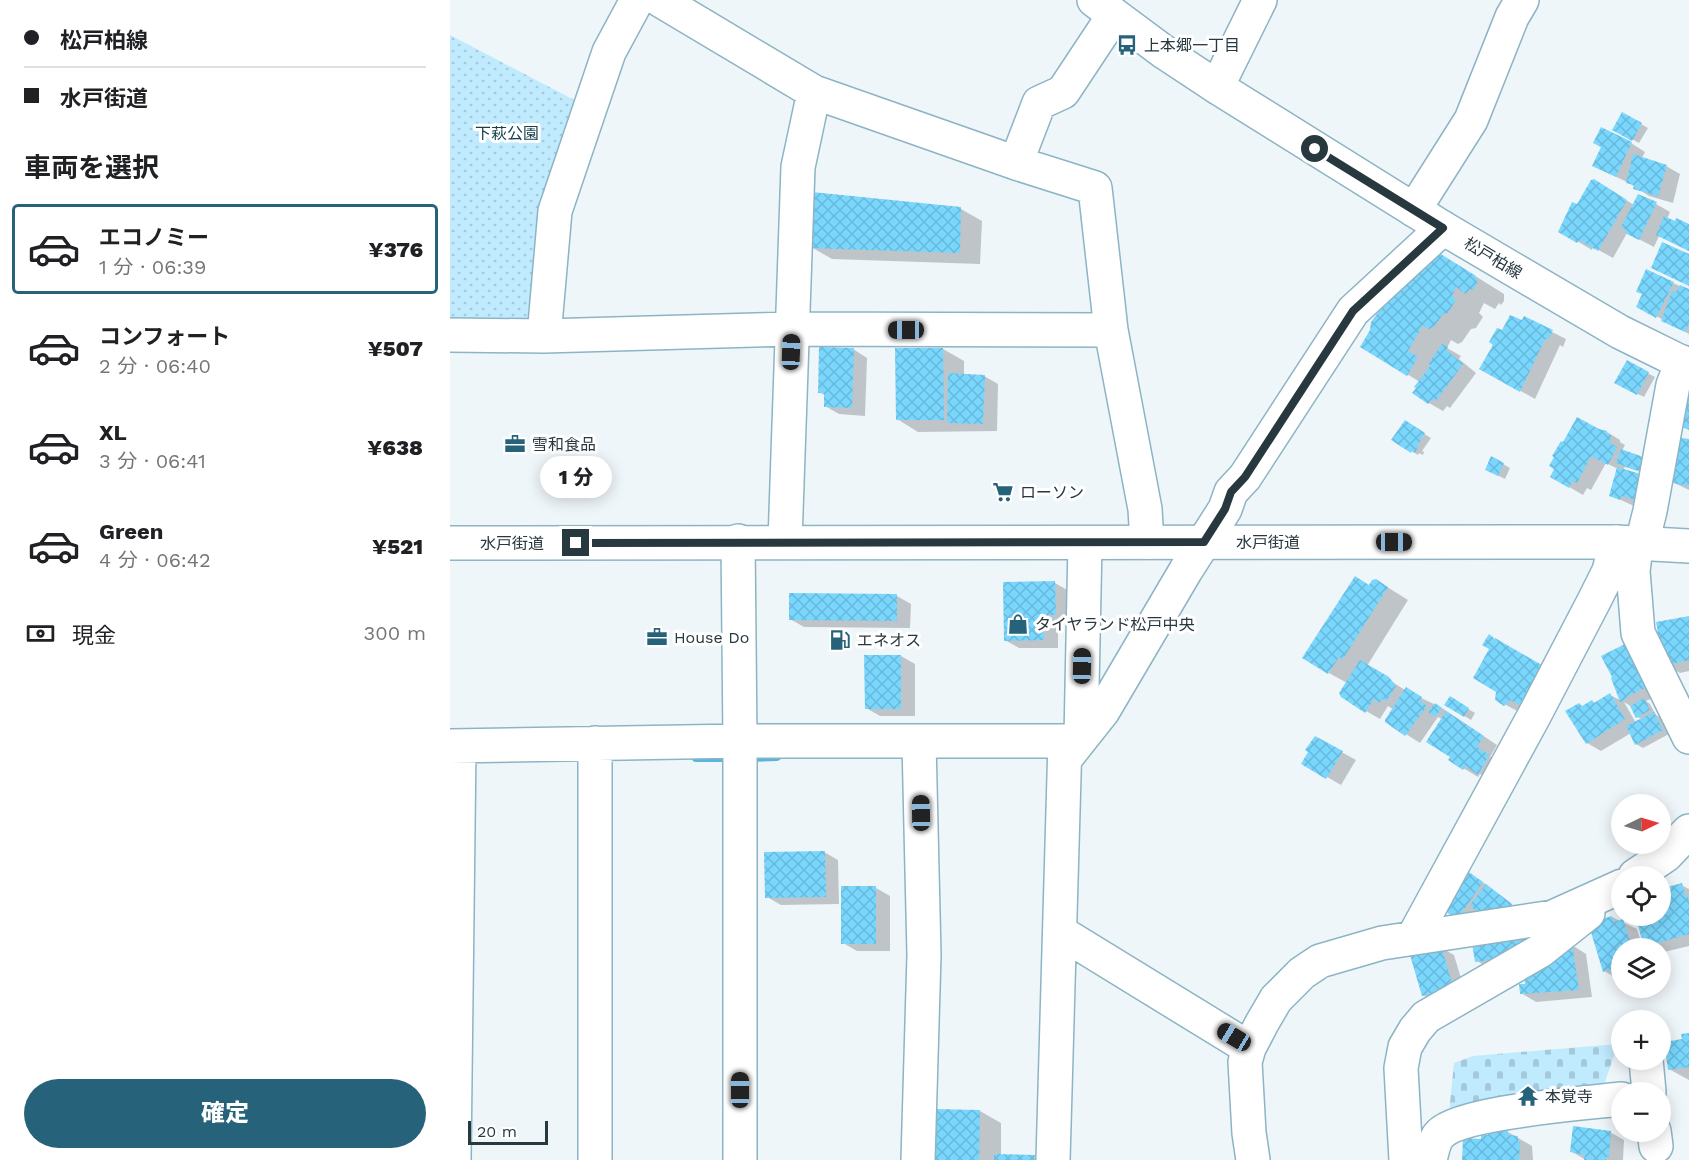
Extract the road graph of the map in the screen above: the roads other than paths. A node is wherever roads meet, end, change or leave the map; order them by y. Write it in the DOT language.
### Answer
graph roads {
  1 [pos="637,0"];
  2 [pos="660,0"];
  3 [pos="1260,0"];
  4 [pos="1522,0"];
  5 [pos="1104,7"];
  6 [pos="1217,87"];
  7 [pos="814,92"];
  8 [pos="1016,163"];
  9 [pos="1414,210"];
  10 [pos="1443,228"];
  11 [pos="792,329"];
  12 [pos="1111,330"];
  13 [pos="450,335"];
  14 [pos="544,336"];
  15 [pos="1686,364"];
  16 [pos="738,541"];
  17 [pos="785,541"];
  18 [pos="1147,542"];
  19 [pos="1204,542"];
  20 [pos="1629,542"];
  21 [pos="450,543"];
  22 [pos="1085,543"];
  23 [pos="1689,546"];
  24 [pos="1689,736"];
  25 [pos="740,741"];
  26 [pos="919,742"];
  27 [pos="595,743"];
  28 [pos="455,746"];
  29 [pos="1073,748"];
  30 [pos="1685,848"];
  31 [pos="1653,866"];
  32 [pos="1611,891"];
  33 [pos="1611,894"];
  34 [pos="1060,932"];
  35 [pos="1413,938"];
  36 [pos="1249,1048"];
  37 [pos="1611,1100"];
  38 [pos="454,1160"];
  39 [pos="595,1160"];
  40 [pos="740,1160"];
  41 [pos="918,1160"];
  42 [pos="1053,1160"];
  43 [pos="1252,1160"];
  44 [pos="1406,1160"];
  45 [pos="1430,1160"];
  1 -- 14 [label="main road"];
  2 -- 7 [label="main road"];
  3 -- 6 [label="main road"];
  4 -- 9 [label="main road"];
  5 -- 6 [label="main road, 松戸柏線"];
  5 -- 8 [label="main road"];
  6 -- 9 [label="main road, 松戸柏線"];
  7 -- 8 [label="main road"];
  7 -- 11 [label="main road"];
  8 -- 12 [label="main road"];
  9 -- 10 [label="main road, 松戸柏線"];
  10 -- 15 [label="main road, 松戸柏線"];
  10 -- 19 [label="main road"];
  11 -- 12 [label="main road"];
  11 -- 14 [label="main road"];
  11 -- 17 [label="main road"];
  12 -- 18 [label="main road"];
  13 -- 14 [label="main road"];
  15 -- 20 [label="main road"];
  16 -- 17 [label="main road, 水戸街道"];
  16 -- 21 [label="main road, 水戸街道"];
  16 -- 25 [label="main road"];
  17 -- 22 [label="main road, 水戸街道"];
  18 -- 19 [label="main road, 水戸街道"];
  18 -- 22 [label="main road, 水戸街道"];
  19 -- 20 [label="main road, 水戸街道"];
  19 -- 29 [label="main road"];
  20 -- 23 [label="main road, 水戸街道"];
  20 -- 24 [label="main road"];
  20 -- 35 [label="main road"];
  22 -- 29 [label="main road"];
  25 -- 26 [label="main road"];
  25 -- 27 [label="main road"];
  25 -- 40 [label="main road"];
  26 -- 29 [label="main road"];
  26 -- 41 [label="main road"];
  27 -- 28 [label="main road"];
  27 -- 39 [label="main road"];
  28 -- 38 [label="main road"];
  29 -- 34 [label="main road"];
  30 -- 31 [label="main road"];
  32 -- 35 [label="main road"];
  33 -- 44 [label="main road"];
  34 -- 36 [label="main road"];
  34 -- 42 [label="main road"];
  35 -- 36 [label="main road"];
  36 -- 43 [label="main road"];
  37 -- 45 [label="main road"];
}
